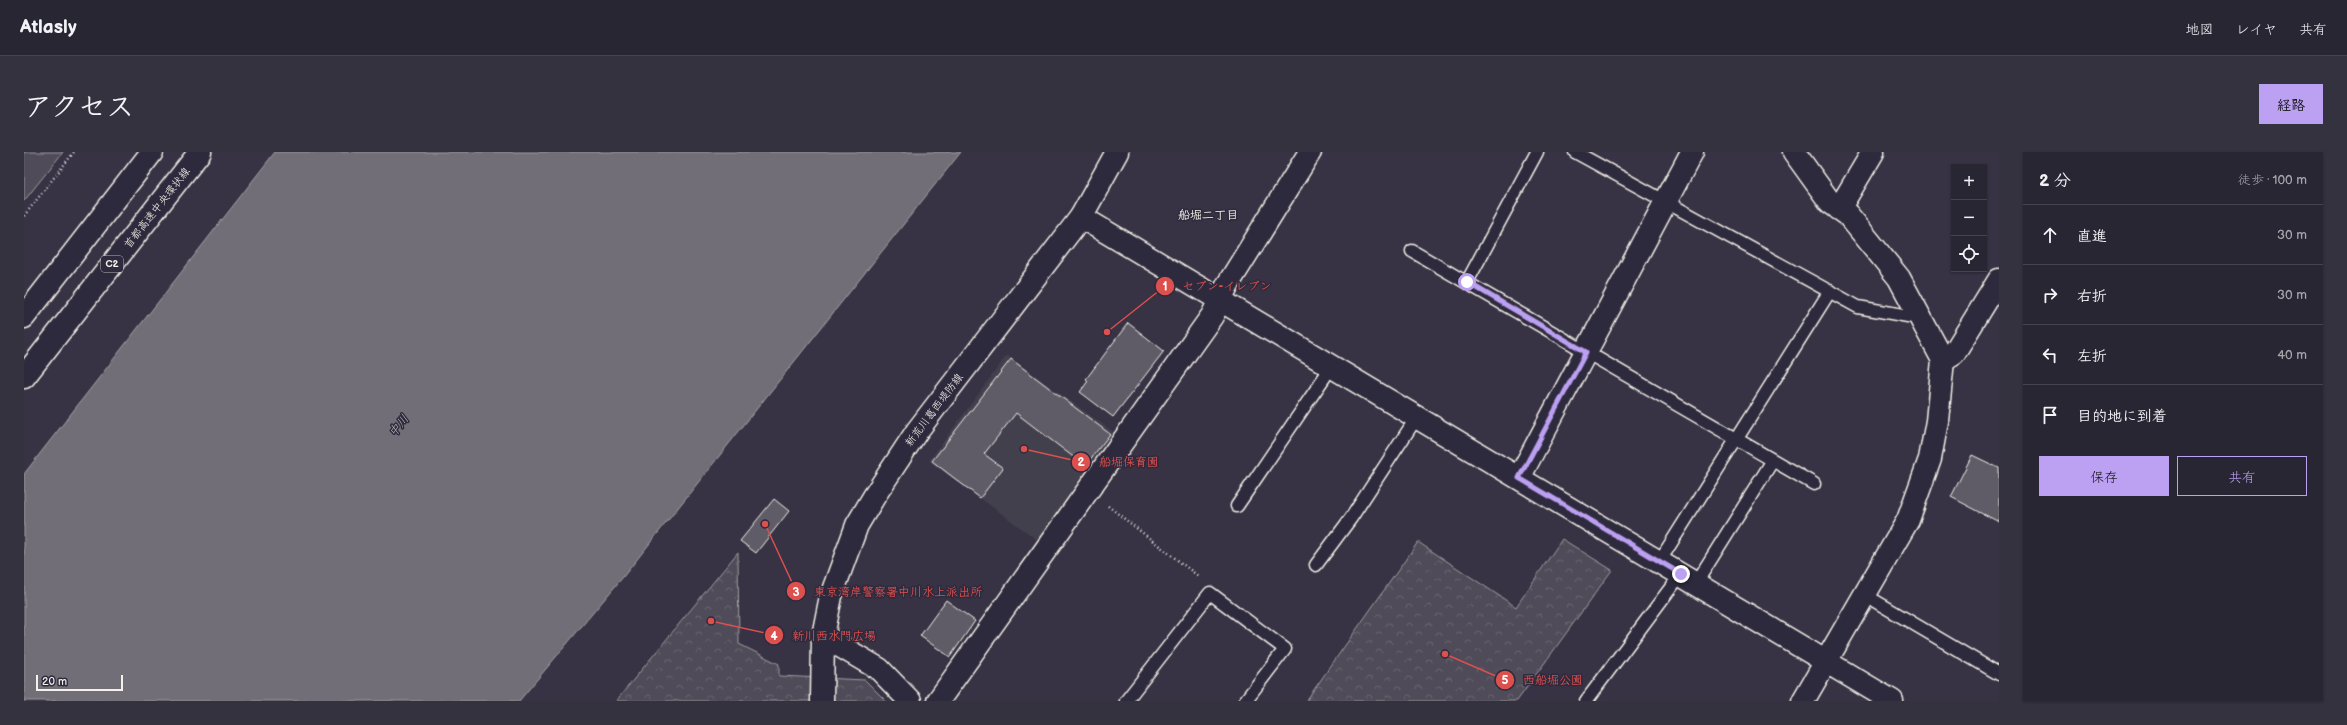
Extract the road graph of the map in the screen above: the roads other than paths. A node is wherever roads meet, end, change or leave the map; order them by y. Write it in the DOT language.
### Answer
graph roads {
  1 [pos="152,152"];
  2 [pos="200,152"];
  3 [pos="1117,152"];
  4 [pos="1310,152"];
  5 [pos="1536,152"];
  6 [pos="1575,152"];
  7 [pos="1692,152"];
  8 [pos="1794,152"];
  9 [pos="1873,152"];
  10 [pos="1666,202"];
  11 [pos="1839,208"];
  12 [pos="1081,217"];
  13 [pos="1412,251"];
  14 [pos="1999,280"];
  15 [pos="1467,282"];
  16 [pos="1830,291"];
  17 [pos="1220,300"];
  18 [pos="24,317"];
  19 [pos="1919,318"];
  20 [pos="1586,352"];
  21 [pos="1943,360"];
  22 [pos="1332,366"];
  23 [pos="24,377"];
  24 [pos="1417,417"];
  25 [pos="1737,439"];
  26 [pos="1773,460"];
  27 [pos="1519,478"];
  28 [pos="1814,484"];
  29 [pos="1237,506"];
  30 [pos="1659,562"];
  31 [pos="1316,565"];
  32 [pos="1688,579"];
  33 [pos="1863,594"];
  34 [pos="823,636"];
  35 [pos="1825,661"];
  36 [pos="1999,674"];
  37 [pos="822,700"];
  38 [pos="910,701"];
  39 [pos="938,701"];
  40 [pos="1126,701"];
  41 [pos="1245,701"];
  42 [pos="1586,701"];
  43 [pos="1803,701"];
  44 [pos="1892,701"];
  1 -- 18 [label="main road"];
  2 -- 23 [label="main road, 首都高速中央環状線 / C2"];
  3 -- 12 [label="main road, 新荒川葛西堤防線"];
  4 -- 17 [label="main road"];
  5 -- 15 [label="lane"];
  6 -- 10 [label="lane"];
  7 -- 10 [label="main road"];
  8 -- 11 [label="main road"];
  9 -- 11 [label="main road"];
  10 -- 16 [label="lane"];
  10 -- 20 [label="main road"];
  11 -- 19 [label="main road"];
  12 -- 17 [label="main road"];
  12 -- 34 [label="main road, 新荒川葛西堤防線"];
  13 -- 15 [label="lane"];
  14 -- 21 [label="main road"];
  15 -- 20 [label="lane"];
  16 -- 19 [label="lane"];
  16 -- 25 [label="lane"];
  17 -- 22 [label="main road"];
  17 -- 39 [label="main road"];
  19 -- 21 [label="main road"];
  20 -- 25 [label="lane"];
  20 -- 27 [label="main road"];
  21 -- 33 [label="main road"];
  22 -- 24 [label="main road"];
  22 -- 29 [label="lane"];
  24 -- 27 [label="main road"];
  24 -- 31 [label="lane"];
  25 -- 26 [label="lane"];
  25 -- 30 [label="lane"];
  26 -- 28 [label="lane"];
  26 -- 32 [label="lane"];
  27 -- 30 [label="main road"];
  30 -- 32 [label="main road"];
  32 -- 35 [label="main road"];
  32 -- 42 [label="lane"];
  33 -- 35 [label="main road"];
  33 -- 36 [label="lane"];
  34 -- 37 [label="main road, 新荒川葛西堤防線"];
  34 -- 38 [label="main road"];
  35 -- 43 [label="main road"];
  35 -- 44 [label="main road"];
  40 -- 41 [label="lane"];
}
